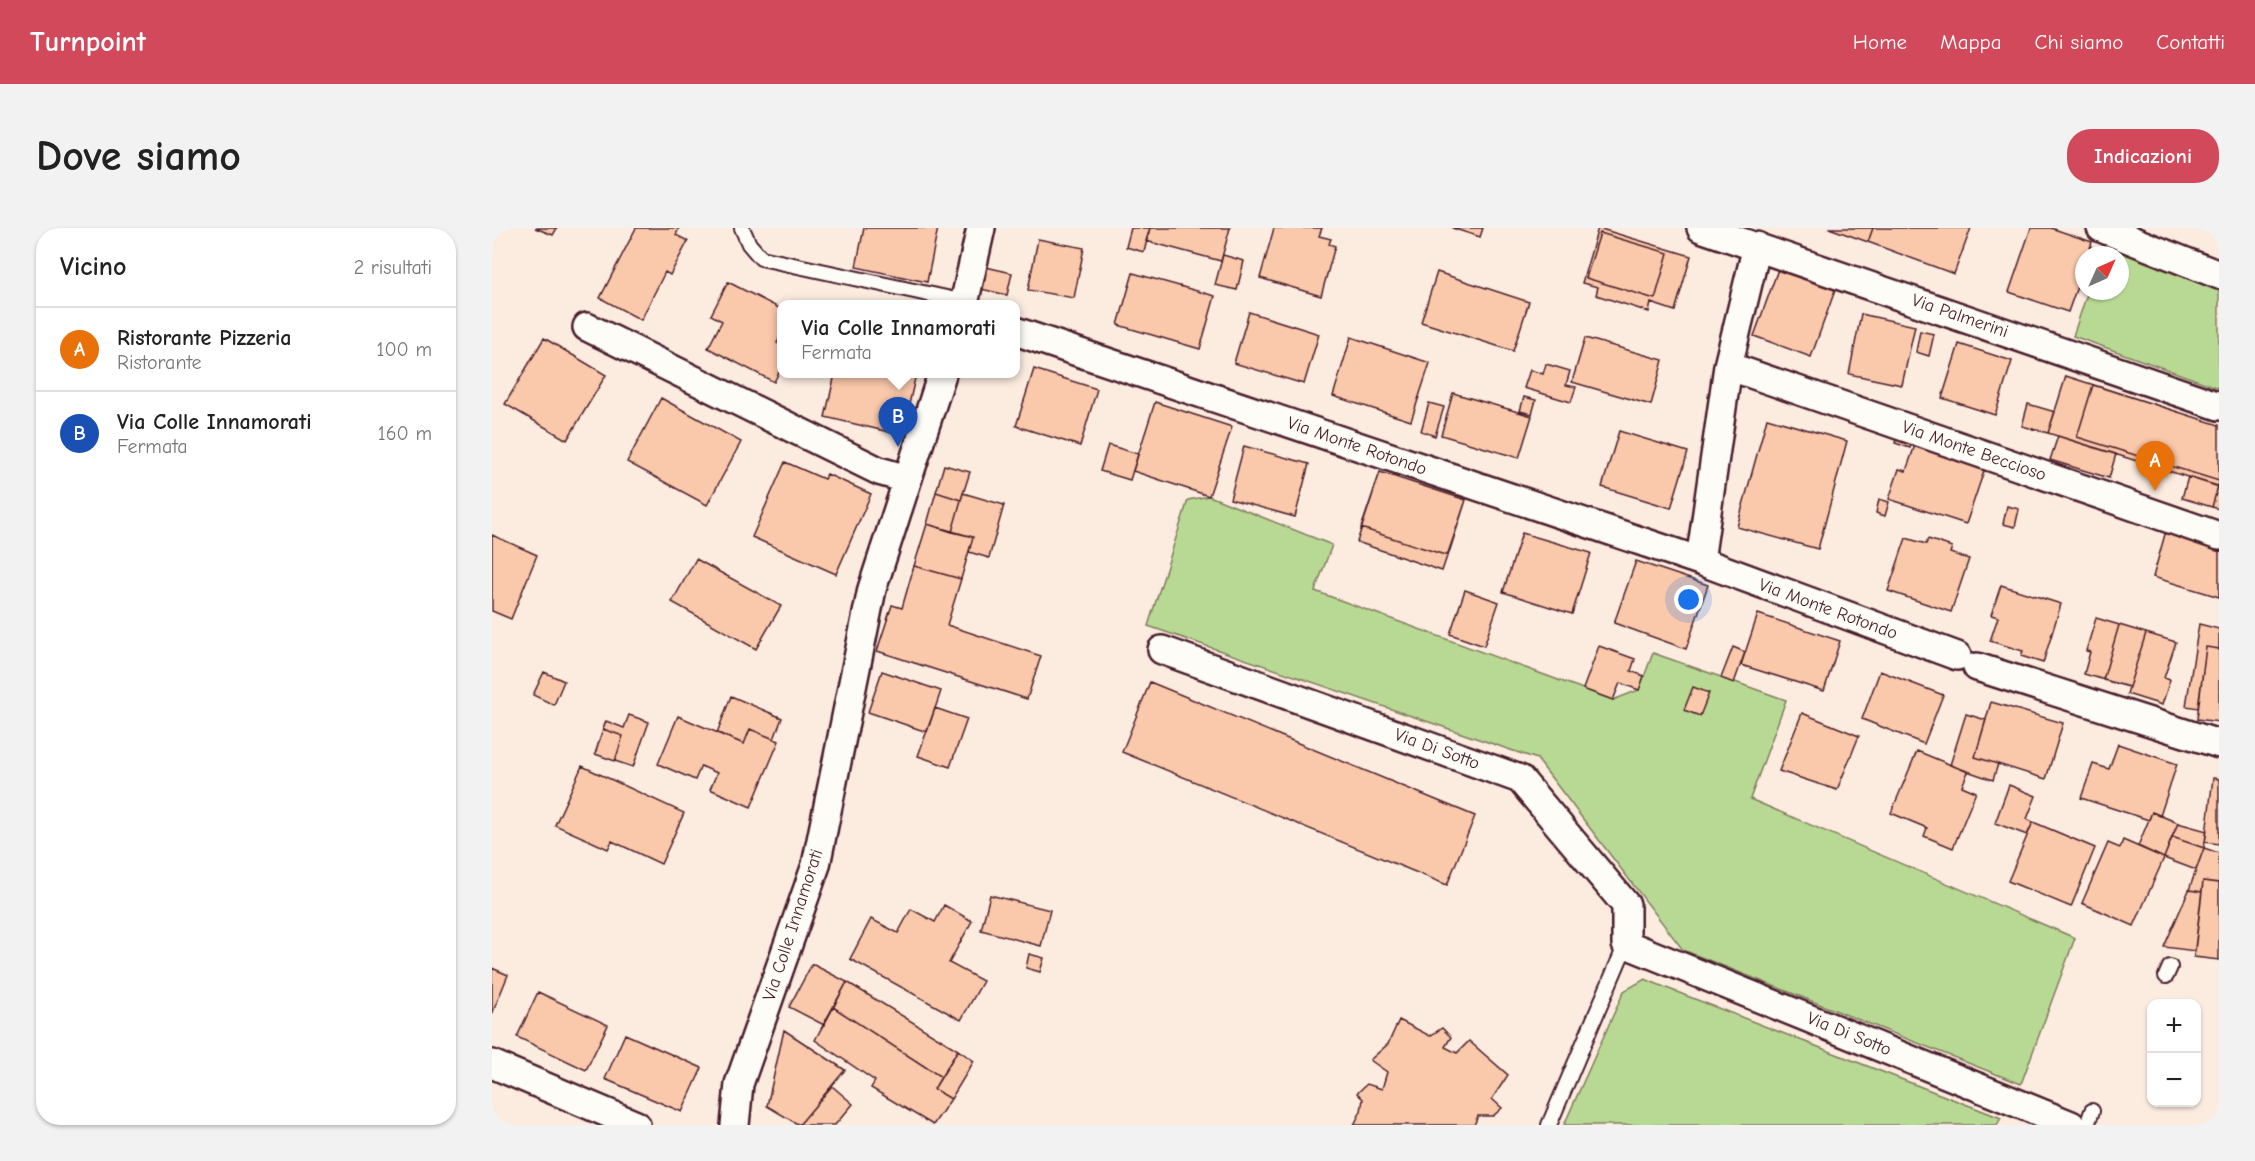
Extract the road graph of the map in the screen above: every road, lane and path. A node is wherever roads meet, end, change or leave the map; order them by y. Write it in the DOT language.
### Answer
graph roads {
  1 [pos="742,228"];
  2 [pos="981,228"];
  3 [pos="1701,228"];
  4 [pos="2100,228"];
  5 [pos="1757,246"];
  6 [pos="2219,275"];
  7 [pos="951,300"];
  8 [pos="966,300"];
  9 [pos="587,327"];
  10 [pos="1020,333"];
  11 [pos="1728,366"];
  12 [pos="941,378"];
  13 [pos="2219,406"];
  14 [pos="907,480"];
  15 [pos="2219,536"];
  16 [pos="1700,561"];
  17 [pos="1162,650"];
  18 [pos="2219,744"];
  19 [pos="1626,944"];
  20 [pos="492,1064"];
  21 [pos="739,1084"];
  22 [pos="2082,1118"];
  23 [pos="636,1125"];
  24 [pos="717,1125"];
  25 [pos="735,1125"];
  26 [pos="1549,1125"];
  27 [pos="2087,1125"];
  1 -- 7 [label="lane"];
  2 -- 8 [label="street"];
  3 -- 5 [label="street, Via Palmerini"];
  4 -- 6 [label="street"];
  5 -- 11 [label="street"];
  5 -- 13 [label="street, Via Palmerini"];
  9 -- 14 [label="street"];
  10 -- 16 [label="street, Via Monte Rotondo"];
  11 -- 15 [label="street, Via Monte Beccioso"];
  11 -- 16 [label="street"];
  12 -- 14 [label="street, Via Colle Innamorati"];
  14 -- 21 [label="street, Via Colle Innamorati"];
  16 -- 18 [label="street, Via Monte Rotondo"];
  17 -- 19 [label="street, Via Di Sotto"];
  19 -- 22 [label="street, Via Di Sotto"];
  19 -- 26 [label="lane, Via Di Sotto"];
  20 -- 23 [label="street"];
  21 -- 24 [label="street"];
  21 -- 25 [label="street, Via Colle Innamorati"];
  22 -- 27 [label="lane"];
}
